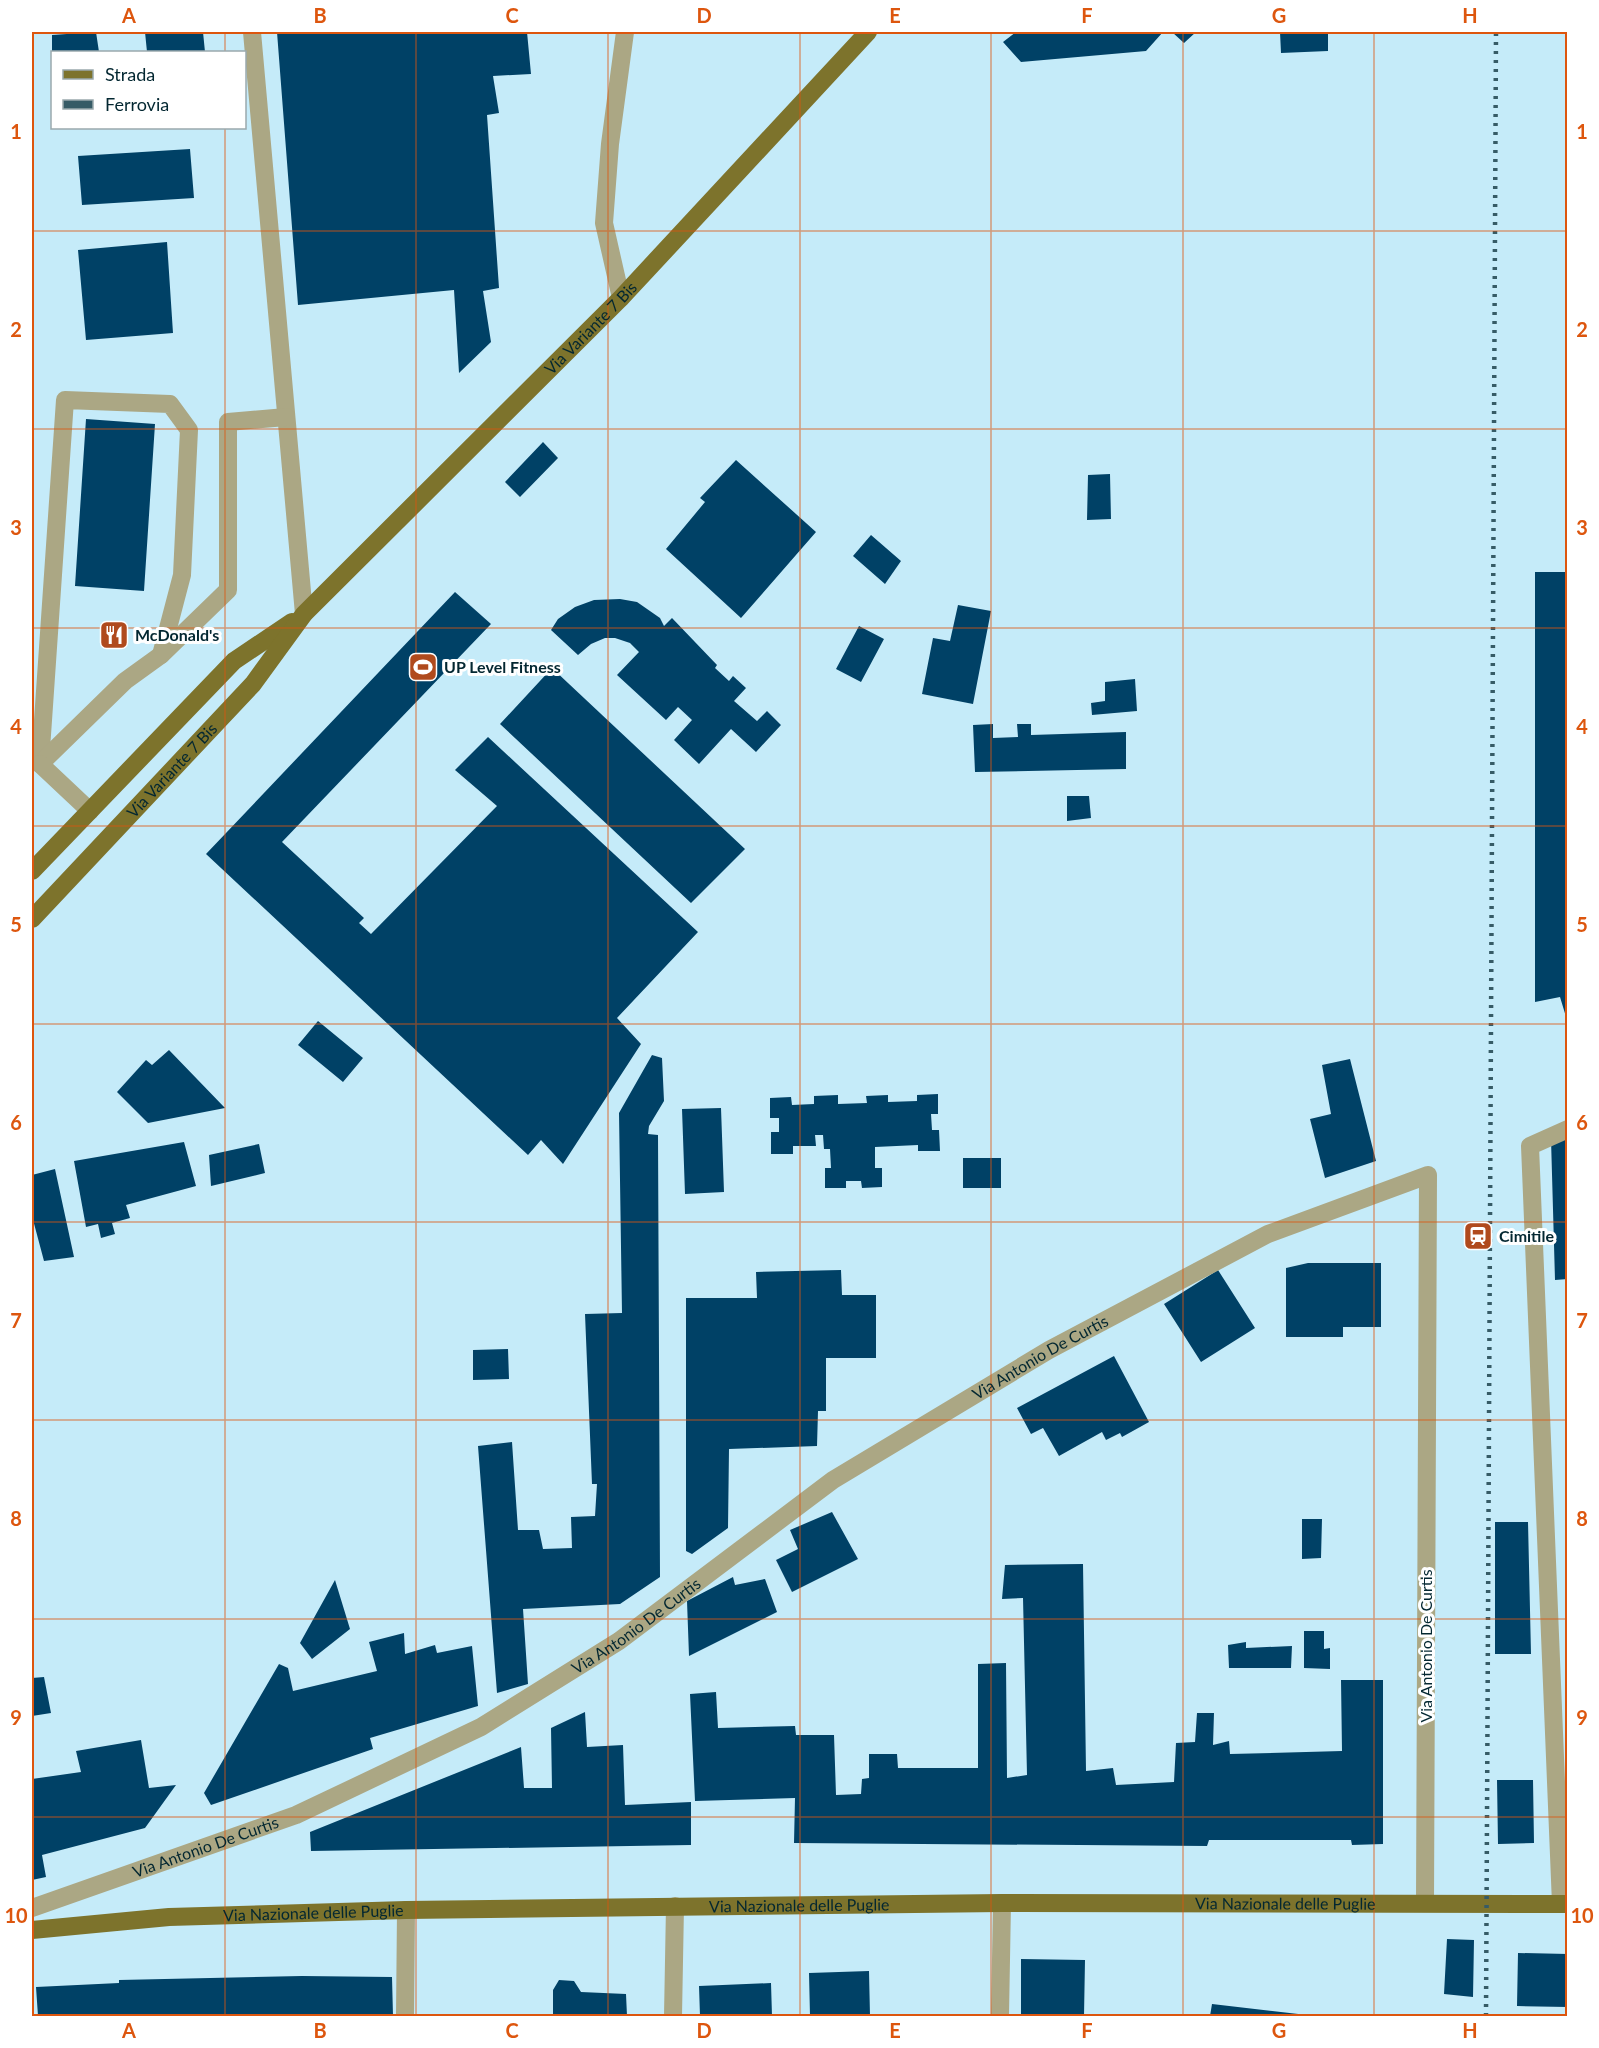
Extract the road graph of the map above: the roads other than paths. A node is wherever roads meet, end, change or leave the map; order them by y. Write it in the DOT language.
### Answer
graph roads {
  1 [pos="252,32"];
  2 [pos="625,32"];
  3 [pos="868,32"];
  4 [pos="621,298"];
  5 [pos="286,417"];
  6 [pos="304,614"];
  7 [pos="160,655"];
  8 [pos="40,764"];
  9 [pos="90,811"];
  10 [pos="32,871"];
  11 [pos="32,919"];
  12 [pos="1568,1129"];
  13 [pos="1425,1902"];
  14 [pos="1002,1903"];
  15 [pos="1564,1904"];
  16 [pos="675,1906"];
  17 [pos="32,1908"];
  18 [pos="406,1910"];
  19 [pos="32,1930"];
  20 [pos="405,2016"];
  21 [pos="673,2016"];
  22 [pos="1000,2016"];
  1 -- 5 [label="street"];
  2 -- 4 [label="street"];
  3 -- 4 [label="main road, Via Variante 7 Bis"];
  4 -- 6 [label="main road, Via Variante 7 Bis"];
  5 -- 6 [label="street"];
  5 -- 7 [label="street"];
  6 -- 9 [label="main road, Via Variante 7 Bis"];
  6 -- 11 [label="main road, Via Variante 7 Bis"];
  7 -- 8 [label="street"];
  7 -- 8 [label="street"];
  8 -- 9 [label="street"];
  9 -- 10 [label="main road, Via Variante 7 Bis"];
  12 -- 15 [label="street"];
  13 -- 14 [label="main road, Via Nazionale delle Puglie"];
  13 -- 15 [label="main road, Via Nazionale delle Puglie"];
  13 -- 17 [label="street, Via Antonio De Curtis"];
  14 -- 16 [label="main road, Via Nazionale delle Puglie"];
  14 -- 22 [label="street"];
  16 -- 18 [label="main road, Via Nazionale delle Puglie"];
  16 -- 21 [label="street"];
  18 -- 19 [label="main road, Via Nazionale delle Puglie"];
  18 -- 20 [label="street"];
}
